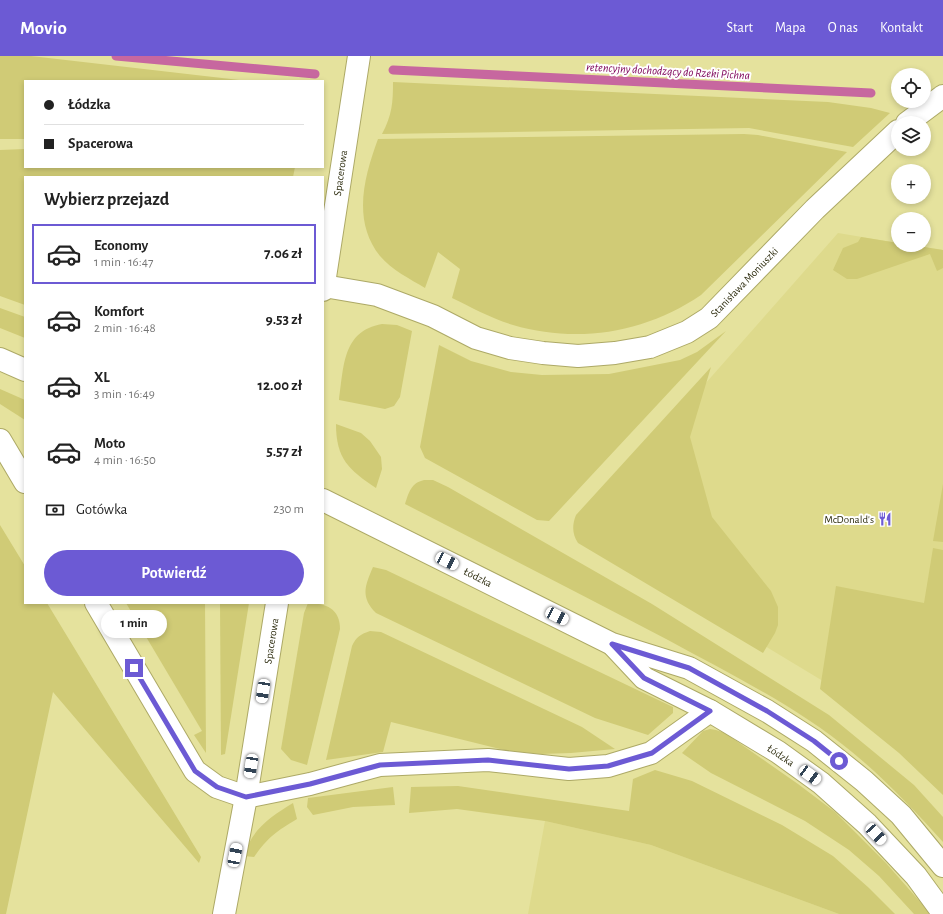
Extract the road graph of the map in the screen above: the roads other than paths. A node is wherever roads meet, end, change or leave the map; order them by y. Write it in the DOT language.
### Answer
graph roads {
  1 [pos="359,56"];
  2 [pos="943,96"];
  3 [pos="916,116"];
  4 [pos="891,138"];
  5 [pos="324,282"];
  6 [pos="324,288"];
  7 [pos="0,359"];
  8 [pos="24,370"];
  9 [pos="0,440"];
  10 [pos="24,480"];
  11 [pos="324,500"];
  12 [pos="97,604"];
  13 [pos="277,604"];
  14 [pos="612,644"];
  15 [pos="710,711"];
  16 [pos="246,797"];
  17 [pos="943,866"];
  18 [pos="943,913"];
  19 [pos="224,914"];
  1 -- 5 [label="street, Spacerowa"];
  2 -- 3 [label="street"];
  4 -- 6 [label="street, Stanisława Moniuszki"];
  7 -- 8 [label="street"];
  9 -- 10 [label="street"];
  11 -- 14 [label="street, Łódzka"];
  12 -- 16 [label="street"];
  13 -- 16 [label="street, Spacerowa"];
  14 -- 15 [label="street, Łódzka"];
  14 -- 17 [label="street, Łódzka"];
  15 -- 16 [label="street"];
  15 -- 18 [label="street, Łódzka"];
  16 -- 19 [label="street, Spacerowa"];
}
